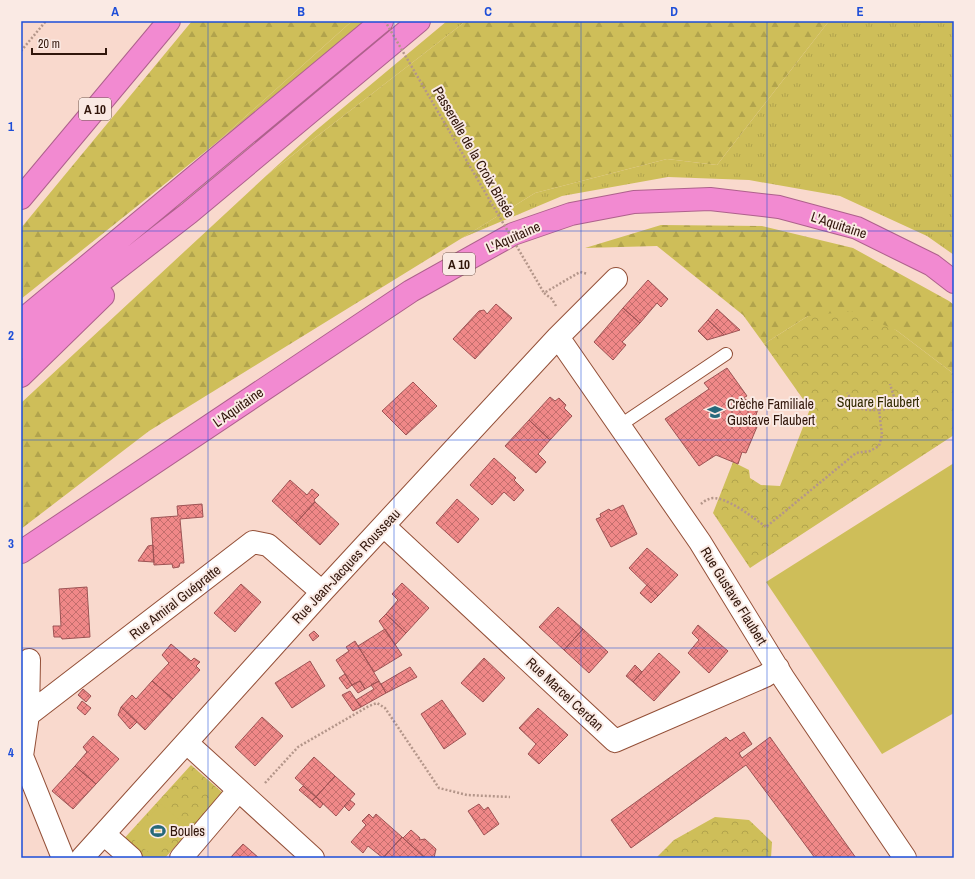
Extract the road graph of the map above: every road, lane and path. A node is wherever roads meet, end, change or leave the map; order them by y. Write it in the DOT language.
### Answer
graph roads {
  1 [pos="46,21"];
  2 [pos="169,21"];
  3 [pos="383,21"];
  4 [pos="419,21"];
  5 [pos="21,51"];
  6 [pos="21,198"];
  7 [pos="189,213"];
  8 [pos="616,280"];
  9 [pos="954,282"];
  10 [pos="544,294"];
  11 [pos="552,299"];
  12 [pos="21,321"];
  13 [pos="558,337"];
  14 [pos="21,348"];
  15 [pos="726,354"];
  16 [pos="21,376"];
  17 [pos="890,384"];
  18 [pos="847,393"];
  19 [pos="879,410"];
  20 [pos="619,426"];
  21 [pos="704,512"];
  22 [pos="384,526"];
  23 [pos="21,552"];
  24 [pos="322,592"];
  25 [pos="29,660"];
  26 [pos="778,668"];
  27 [pos="28,715"];
  28 [pos="187,744"];
  29 [pos="23,764"];
  30 [pos="244,796"];
  31 [pos="510,797"];
  32 [pos="105,835"];
  33 [pos="63,858"];
  34 [pos="82,858"];
  35 [pos="131,858"];
  36 [pos="181,858"];
  37 [pos="313,858"];
  38 [pos="905,858"];
  1 -- 5 [label="path"];
  2 -- 6 [label="highway, A 10"];
  3 -- 10 [label="path, Passerelle de la Croix Brisée, bridge"];
  3 -- 12 [label="highway"];
  4 -- 7 [label="highway"];
  7 -- 14 [label="highway"];
  7 -- 16 [label="highway"];
  8 -- 10 [label="path"];
  8 -- 13 [label="street, Rue Jean-Jacques Rousseau"];
  9 -- 23 [label="highway, L'Aquitaine / A 10"];
  10 -- 11 [label="path"];
  13 -- 20 [label="street, Rue Gustave Flaubert"];
  13 -- 22 [label="street, Rue Jean-Jacques Rousseau"];
  15 -- 20 [label="lane"];
  17 -- 19 [label="path"];
  18 -- 19 [label="path"];
  19 -- 21 [label="path"];
  20 -- 26 [label="street, Rue Gustave Flaubert"];
  22 -- 24 [label="street, Rue Jean-Jacques Rousseau"];
  22 -- 26 [label="street, Rue Marcel Cerdan"];
  24 -- 27 [label="street, Rue Amiral Guépratte"];
  24 -- 28 [label="street, Rue Jean-Jacques Rousseau"];
  25 -- 27 [label="street"];
  26 -- 38 [label="street, Rue Gustave Flaubert"];
  27 -- 29 [label="street"];
  28 -- 30 [label="street"];
  28 -- 32 [label="street, Rue Jean-Jacques Rousseau"];
  29 -- 33 [label="street"];
  30 -- 31 [label="path"];
  30 -- 36 [label="street"];
  30 -- 37 [label="street"];
  32 -- 34 [label="street, Rue Jean-Jacques Rousseau"];
  32 -- 35 [label="street"];
}
